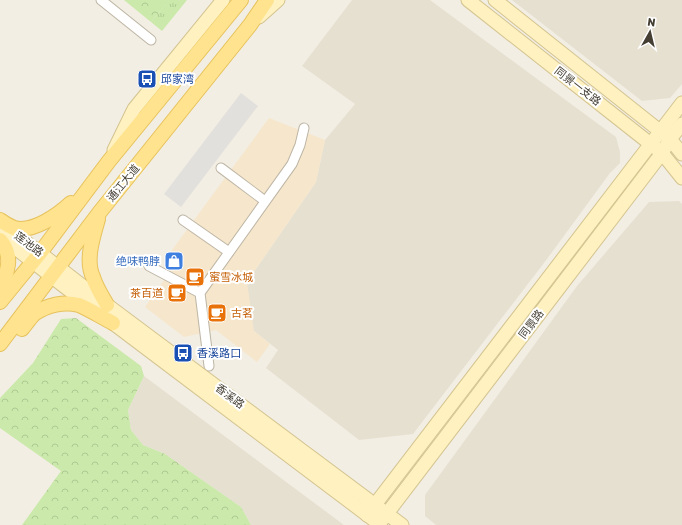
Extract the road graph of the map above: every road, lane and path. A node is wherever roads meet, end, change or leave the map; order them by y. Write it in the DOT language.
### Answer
graph roads {
  1 [pos="101,0"];
  2 [pos="223,0"];
  3 [pos="241,0"];
  4 [pos="267,0"];
  5 [pos="278,0"];
  6 [pos="468,0"];
  7 [pos="495,0"];
  8 [pos="250,25"];
  9 [pos="151,40"];
  10 [pos="682,103"];
  11 [pos="682,124"];
  12 [pos="304,128"];
  13 [pos="665,135"];
  14 [pos="651,144"];
  15 [pos="662,153"];
  16 [pos="682,154"];
  17 [pos="109,161"];
  18 [pos="220,168"];
  19 [pos="682,178"];
  20 [pos="90,187"];
  21 [pos="265,201"];
  22 [pos="99,213"];
  23 [pos="183,220"];
  24 [pos="0,221"];
  25 [pos="0,236"];
  26 [pos="0,240"];
  27 [pos="229,252"];
  28 [pos="37,257"];
  29 [pos="149,266"];
  30 [pos="55,271"];
  31 [pos="0,293"];
  32 [pos="200,293"];
  33 [pos="0,302"];
  34 [pos="107,305"];
  35 [pos="112,323"];
  36 [pos="0,344"];
  37 [pos="0,349"];
  38 [pos="209,366"];
  39 [pos="375,504"];
  40 [pos="387,513"];
  41 [pos="367,515"];
  42 [pos="380,525"];
  43 [pos="402,525"];
  1 -- 9 [label="street"];
  2 -- 17 [label="street"];
  3 -- 17 [label="main road"];
  4 -- 8 [label="main road, 通江大道"];
  5 -- 8 [label="street, 通江大道"];
  6 -- 14 [label="street, 同景一支路"];
  7 -- 13 [label="street, 同景一支路"];
  8 -- 22 [label="main road, 通江大道"];
  10 -- 13 [label="street"];
  11 -- 13 [label="street, 同景路"];
  12 -- 21 [label="street"];
  13 -- 14 [label="street"];
  13 -- 15 [label="street, 同景路"];
  13 -- 16 [label="street, 同景一支路"];
  14 -- 15 [label="street, 同景一支路"];
  14 -- 39 [label="street"];
  15 -- 19 [label="street, 同景一支路"];
  15 -- 40 [label="street, 同景路"];
  17 -- 20 [label="main road"];
  18 -- 21 [label="street"];
  20 -- 24 [label="main road"];
  20 -- 28 [label="main road"];
  21 -- 27 [label="street"];
  22 -- 30 [label="main road, 通江大道"];
  22 -- 34 [label="main road"];
  23 -- 27 [label="street"];
  24 -- 28 [label="street, 莲池路"];
  25 -- 28 [label="street, 莲池路"];
  26 -- 31 [label="main road"];
  27 -- 32 [label="street"];
  28 -- 30 [label="street, 莲池路"];
  28 -- 33 [label="main road"];
  29 -- 32 [label="street"];
  30 -- 34 [label="street, 香溪路"];
  30 -- 35 [label="street, 香溪路"];
  30 -- 36 [label="main road, 通江大道"];
  32 -- 38 [label="street"];
  34 -- 39 [label="street, 香溪路"];
  35 -- 37 [label="main road"];
  35 -- 41 [label="street, 香溪路"];
  39 -- 40 [label="street, 香溪路"];
  39 -- 41 [label="street"];
  40 -- 42 [label="street, 同景路"];
  40 -- 43 [label="street, 香溪路"];
  41 -- 42 [label="street, 香溪路"];
}
